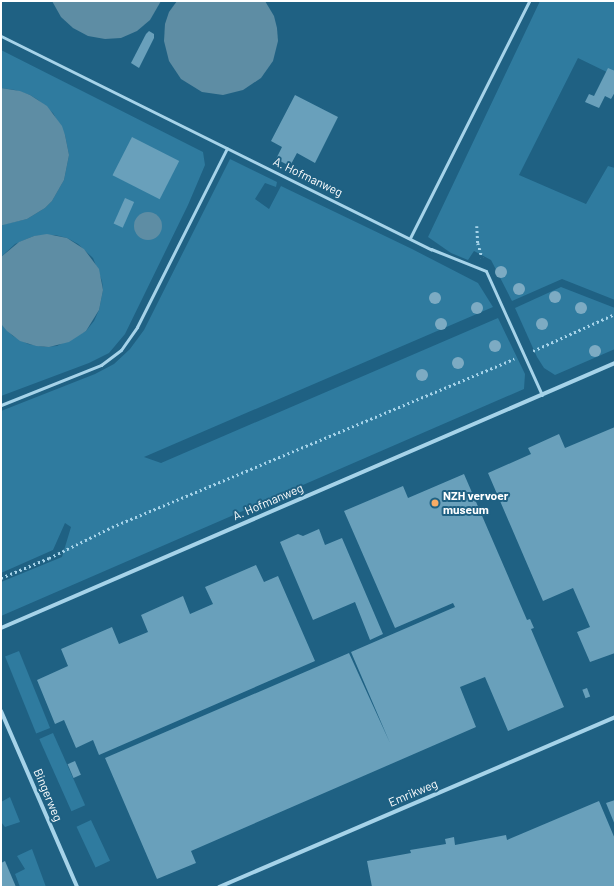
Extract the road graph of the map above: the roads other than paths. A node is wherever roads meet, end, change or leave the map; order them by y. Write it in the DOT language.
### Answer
graph roads {
  1 [pos="529,1"];
  2 [pos="1,36"];
  3 [pos="227,148"];
  4 [pos="410,238"];
  5 [pos="615,363"];
  6 [pos="542,395"];
  7 [pos="1,405"];
  8 [pos="1,628"];
  9 [pos="1,711"];
  10 [pos="615,718"];
  11 [pos="77,887"];
  12 [pos="219,887"];
  1 -- 4 [label="lane"];
  2 -- 3 [label="lane, A. Hofmanweg"];
  3 -- 4 [label="lane, A. Hofmanweg"];
  3 -- 7 [label="lane"];
  4 -- 6 [label="lane, A. Hofmanweg"];
  5 -- 6 [label="street, A. Hofmanweg"];
  6 -- 8 [label="street, A. Hofmanweg"];
  9 -- 11 [label="street, Bingerweg"];
  10 -- 12 [label="street, Emrikweg"];
}
